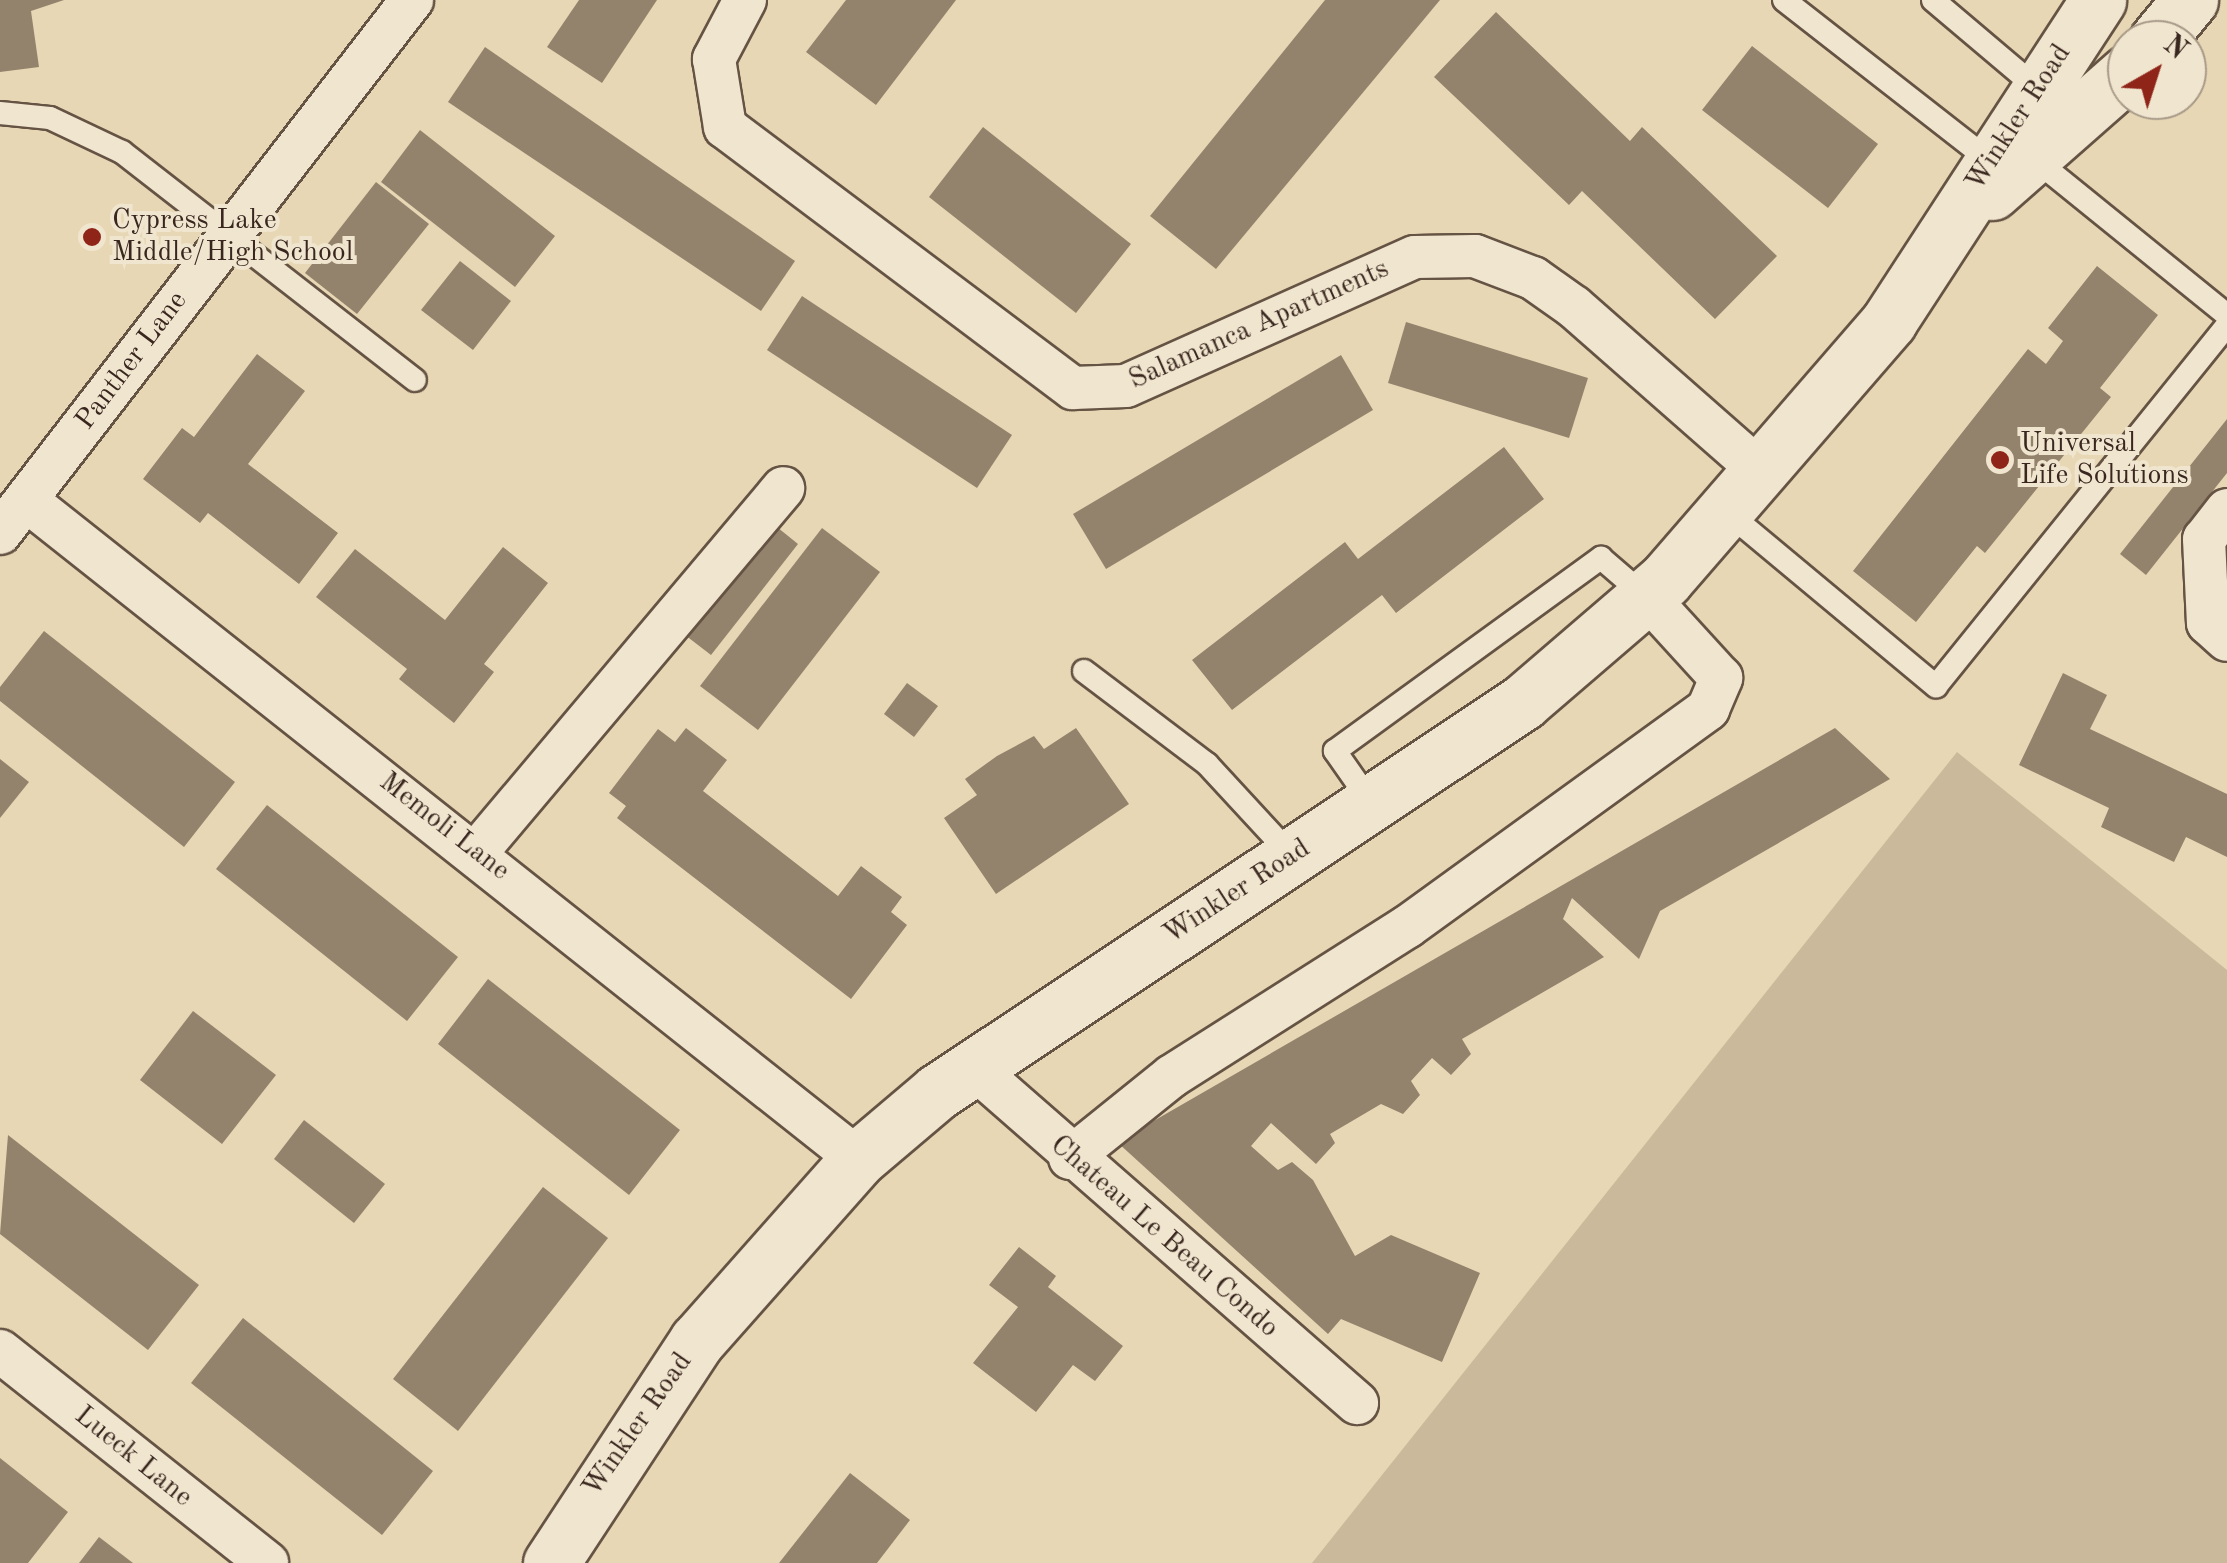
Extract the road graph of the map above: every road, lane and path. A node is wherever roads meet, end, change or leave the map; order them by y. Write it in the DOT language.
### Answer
graph roads {
  1 [pos="412,0"];
  2 [pos="745,0"];
  3 [pos="1784,0"];
  4 [pos="1933,0"];
  5 [pos="2098,0"];
  6 [pos="2190,0"];
  7 [pos="2173,20"];
  8 [pos="2037,88"];
  9 [pos="2107,89"];
  10 [pos="0,113"];
  11 [pos="2011,159"];
  12 [pos="231,232"];
  13 [pos="2227,315"];
  14 [pos="2227,325"];
  15 [pos="415,380"];
  16 [pos="1763,473"];
  17 [pos="783,488"];
  18 [pos="2227,510"];
  19 [pos="1728,513"];
  20 [pos="13,516"];
  21 [pos="1647,597"];
  22 [pos="2227,640"];
  23 [pos="1084,670"];
  24 [pos="476,853"];
  25 [pos="1292,856"];
  26 [pos="974,1068"];
  27 [pos="1070,1158"];
  28 [pos="858,1159"];
  29 [pos="0,1351"];
  30 [pos="1357,1403"];
  31 [pos="267,1563"];
  32 [pos="551,1563"];
  1 -- 12 [label="street, Panther Lane"];
  2 -- 16 [label="street, Salamanca Apartments"];
  3 -- 11 [label="lane"];
  4 -- 8 [label="lane"];
  5 -- 8 [label="street, Winkler Road"];
  6 -- 7 [label="street"];
  8 -- 11 [label="street, Winkler Road"];
  9 -- 11 [label="street, Winkler Road"];
  10 -- 12 [label="lane"];
  11 -- 13 [label="lane"];
  11 -- 16 [label="street, Winkler Road"];
  12 -- 15 [label="lane"];
  12 -- 20 [label="street, Panther Lane"];
  14 -- 19 [label="lane"];
  16 -- 19 [label="street, Winkler Road"];
  17 -- 24 [label="street"];
  18 -- 22 [label="street"];
  19 -- 21 [label="street, Winkler Road"];
  20 -- 24 [label="street, Memoli Lane"];
  21 -- 25 [label="street, Winkler Road"];
  21 -- 27 [label="street"];
  23 -- 25 [label="lane"];
  24 -- 28 [label="street, Memoli Lane"];
  25 -- 26 [label="street, Winkler Road"];
  26 -- 27 [label="street, Chateau Le Beau Condo"];
  26 -- 28 [label="street, Winkler Road"];
  27 -- 30 [label="street, Chateau Le Beau Condo"];
  28 -- 32 [label="street, Winkler Road"];
  29 -- 31 [label="street, Lueck Lane"];
}
